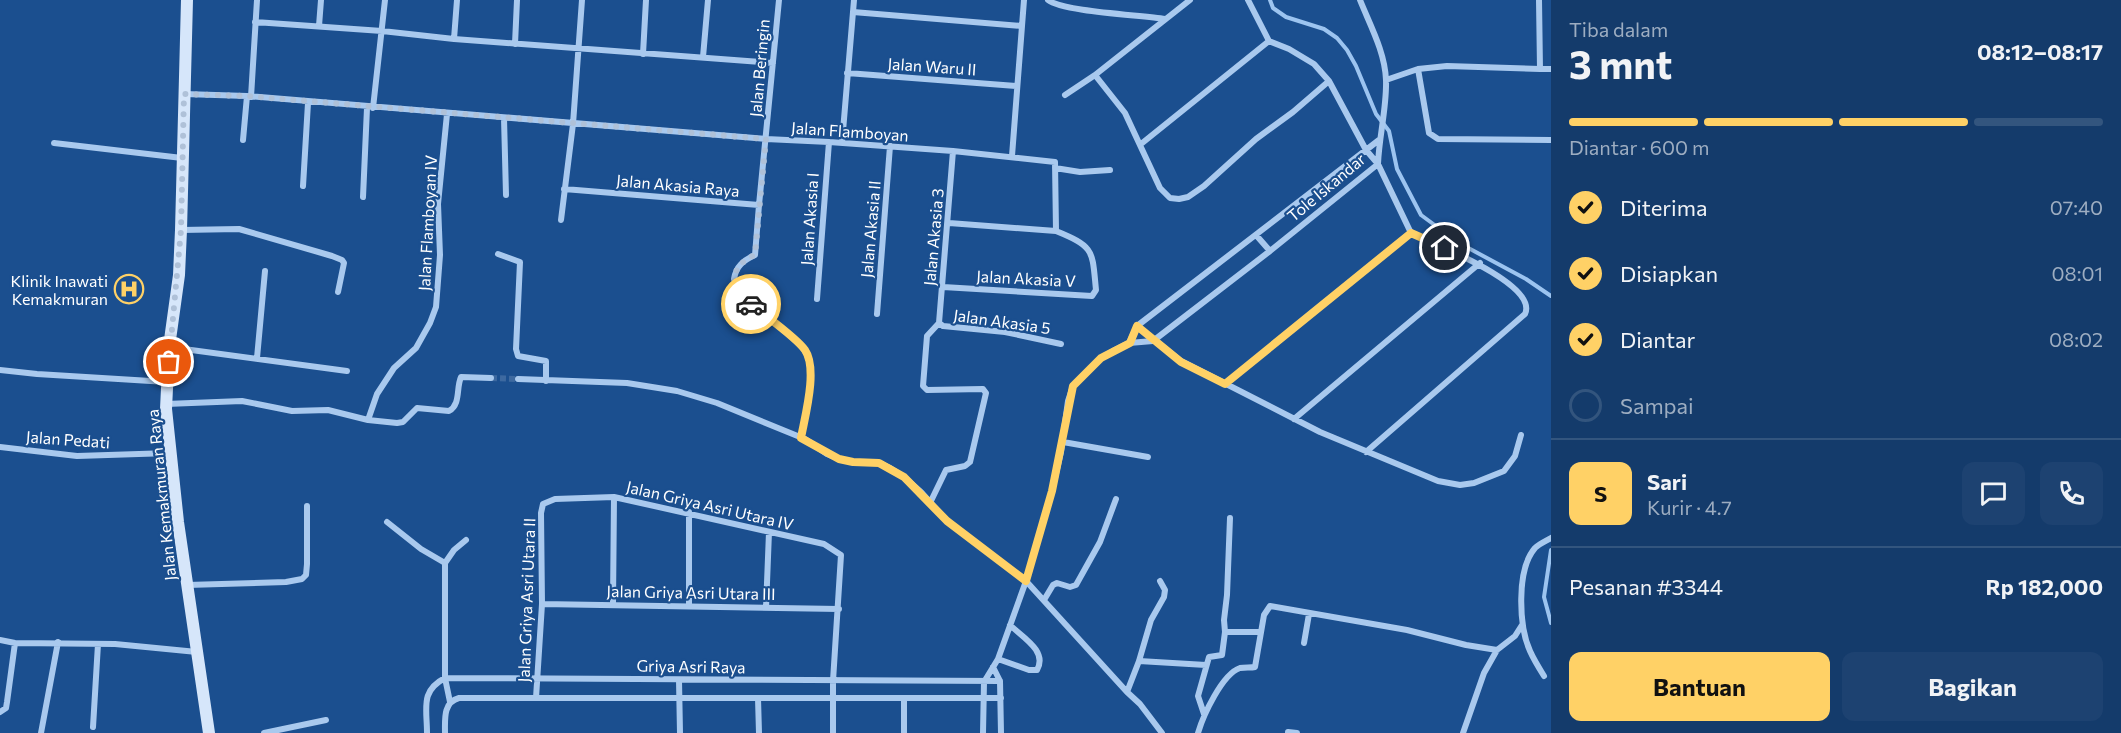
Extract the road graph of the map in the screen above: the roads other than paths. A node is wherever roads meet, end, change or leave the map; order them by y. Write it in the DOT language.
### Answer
graph roads {
  1 [pos="187,0"];
  2 [pos="257,0"];
  3 [pos="321,0"];
  4 [pos="385,0"];
  5 [pos="457,0"];
  6 [pos="517,0"];
  7 [pos="582,0"];
  8 [pos="646,0"];
  9 [pos="708,0"];
  10 [pos="779,0"];
  11 [pos="854,0"];
  12 [pos="1024,0"];
  13 [pos="1048,0"];
  14 [pos="1190,0"];
  15 [pos="1248,0"];
  16 [pos="1360,0"];
  17 [pos="1539,0"];
  18 [pos="853,12"];
  19 [pos="1165,19"];
  20 [pos="255,22"];
  21 [pos="319,26"];
  22 [pos="1022,26"];
  23 [pos="382,31"];
  24 [pos="454,39"];
  25 [pos="1269,41"];
  26 [pos="515,44"];
  27 [pos="579,49"];
  28 [pos="643,54"];
  29 [pos="704,57"];
  30 [pos="773,63"];
  31 [pos="1418,69"];
  32 [pos="1540,69"];
  33 [pos="1551,69"];
  34 [pos="847,73"];
  35 [pos="1095,75"];
  36 [pos="1386,80"];
  37 [pos="1329,81"];
  38 [pos="1016,86"];
  39 [pos="184,94"];
  40 [pos="1065,95"];
  41 [pos="249,97"];
  42 [pos="308,103"];
  43 [pos="370,108"];
  44 [pos="447,114"];
  45 [pos="504,118"];
  46 [pos="573,124"];
  47 [pos="766,139"];
  48 [pos="243,140"];
  49 [pos="1378,140"];
  50 [pos="1551,140"];
  51 [pos="829,142"];
  52 [pos="54,143"];
  53 [pos="842,143"];
  54 [pos="1141,144"];
  55 [pos="890,146"];
  56 [pos="1366,150"];
  57 [pos="953,151"];
  58 [pos="1012,156"];
  59 [pos="183,158"];
  60 [pos="1378,164"];
  61 [pos="1055,168"];
  62 [pos="1110,170"];
  63 [pos="303,186"];
  64 [pos="564,189"];
  65 [pos="506,195"];
  66 [pos="363,197"];
  67 [pos="759,205"];
  68 [pos="561,220"];
  69 [pos="949,223"];
  70 [pos="181,230"];
  71 [pos="1056,231"];
  72 [pos="1411,233"];
  73 [pos="1256,235"];
  74 [pos="1270,250"];
  75 [pos="498,254"];
  76 [pos="1479,263"];
  77 [pos="265,271"];
  78 [pos="943,287"];
  79 [pos="338,292"];
  80 [pos="817,299"];
  81 [pos="877,314"];
  82 [pos="940,324"];
  83 [pos="1137,326"];
  84 [pos="1154,340"];
  85 [pos="1130,343"];
  86 [pos="1061,344"];
  87 [pos="169,347"];
  88 [pos="257,358"];
  89 [pos="0,370"];
  90 [pos="347,371"];
  91 [pos="491,378"];
  92 [pos="518,379"];
  93 [pos="546,381"];
  94 [pos="168,382"];
  95 [pos="1225,384"];
  96 [pos="166,404"];
  97 [pos="1294,419"];
  98 [pos="368,420"];
  99 [pos="1521,435"];
  100 [pos="801,438"];
  101 [pos="1063,442"];
  102 [pos="0,447"];
  103 [pos="171,453"];
  104 [pos="1366,453"];
  105 [pos="1148,457"];
  106 [pos="614,497"];
  107 [pos="1116,500"];
  108 [pos="930,502"];
  109 [pos="543,504"];
  110 [pos="307,506"];
  111 [pos="689,512"];
  112 [pos="1230,518"];
  113 [pos="387,522"];
  114 [pos="769,532"];
  115 [pos="1551,538"];
  116 [pos="466,540"];
  117 [pos="445,563"];
  118 [pos="1026,581"];
  119 [pos="1160,581"];
  120 [pos="187,585"];
  121 [pos="1044,600"];
  122 [pos="542,603"];
  123 [pos="613,603"];
  124 [pos="689,606"];
  125 [pos="766,608"];
  126 [pos="839,609"];
  127 [pos="1309,614"];
  128 [pos="1010,625"];
  129 [pos="1522,625"];
  130 [pos="1225,632"];
  131 [pos="1261,632"];
  132 [pos="0,640"];
  133 [pos="58,642"];
  134 [pos="15,643"];
  135 [pos="1304,643"];
  136 [pos="98,644"];
  137 [pos="1497,650"];
  138 [pos="197,652"];
  139 [pos="998,659"];
  140 [pos="1139,661"];
  141 [pos="1206,665"];
  142 [pos="993,667"];
  143 [pos="1544,676"];
  144 [pos="445,678"];
  145 [pos="537,678"];
  146 [pos="679,680"];
  147 [pos="833,681"];
  148 [pos="1000,681"];
  149 [pos="984,682"];
  150 [pos="1127,692"];
  151 [pos="536,698"];
  152 [pos="680,698"];
  153 [pos="758,698"];
  154 [pos="832,698"];
  155 [pos="904,698"];
  156 [pos="983,698"];
  157 [pos="1000,698"];
  158 [pos="450,702"];
  159 [pos="0,712"];
  160 [pos="1204,714"];
  161 [pos="326,720"];
  162 [pos="93,727"];
  163 [pos="1288,732"];
  164 [pos="41,733"];
  165 [pos="209,733"];
  166 [pos="264,733"];
  167 [pos="427,733"];
  168 [pos="445,733"];
  169 [pos="680,733"];
  170 [pos="759,733"];
  171 [pos="832,733"];
  172 [pos="904,733"];
  173 [pos="983,733"];
  174 [pos="1001,733"];
  175 [pos="1162,733"];
  176 [pos="1197,733"];
  177 [pos="1297,733"];
  178 [pos="1463,733"];
  1 -- 39 [label="main road, Jalan Kemakmuran Raya"];
  2 -- 20 [label="street"];
  3 -- 21 [label="street"];
  4 -- 23 [label="street"];
  5 -- 24 [label="street"];
  6 -- 26 [label="street"];
  7 -- 27 [label="street"];
  8 -- 28 [label="street"];
  9 -- 29 [label="street"];
  10 -- 30 [label="street, Jalan Beringin"];
  11 -- 18 [label="street"];
  12 -- 22 [label="street"];
  13 -- 19 [label="street"];
  14 -- 19 [label="street"];
  15 -- 25 [label="street"];
  16 -- 36 [label="street"];
  17 -- 32 [label="street"];
  18 -- 22 [label="street"];
  18 -- 34 [label="street"];
  19 -- 35 [label="street"];
  20 -- 21 [label="street"];
  20 -- 41 [label="street"];
  21 -- 23 [label="street"];
  22 -- 38 [label="street"];
  23 -- 24 [label="street"];
  23 -- 43 [label="street"];
  24 -- 26 [label="street"];
  25 -- 37 [label="street"];
  25 -- 54 [label="street"];
  26 -- 27 [label="street"];
  27 -- 28 [label="street"];
  27 -- 46 [label="street"];
  28 -- 29 [label="street"];
  29 -- 30 [label="street"];
  30 -- 47 [label="street, Jalan Beringin"];
  31 -- 32 [label="street"];
  31 -- 36 [label="street"];
  31 -- 50 [label="street"];
  32 -- 33 [label="street"];
  34 -- 38 [label="street, Jalan Waru II"];
  34 -- 53 [label="street"];
  35 -- 40 [label="street"];
  35 -- 54 [label="street"];
  36 -- 49 [label="street"];
  37 -- 54 [label="street"];
  37 -- 56 [label="street"];
  38 -- 58 [label="street"];
  39 -- 41 [label="street, Jalan Flamboyan"];
  39 -- 59 [label="main road, Jalan Kemakmuran Raya"];
  41 -- 42 [label="street, Jalan Flamboyan"];
  41 -- 48 [label="street"];
  42 -- 43 [label="street, Jalan Flamboyan"];
  42 -- 63 [label="street"];
  43 -- 44 [label="street, Jalan Flamboyan"];
  43 -- 66 [label="street"];
  44 -- 45 [label="street, Jalan Flamboyan"];
  44 -- 98 [label="street, Jalan Flamboyan IV"];
  45 -- 46 [label="street, Jalan Flamboyan"];
  45 -- 65 [label="street"];
  46 -- 47 [label="street, Jalan Flamboyan"];
  46 -- 64 [label="street"];
  47 -- 51 [label="street, Jalan Flamboyan"];
  47 -- 67 [label="street, Jalan Akasia Raya"];
  49 -- 56 [label="street, Tole Iskandar"];
  49 -- 60 [label="street, Tole Iskandar"];
  51 -- 53 [label="street, Jalan Flamboyan"];
  51 -- 80 [label="street, Jalan Akasia I"];
  52 -- 59 [label="street"];
  53 -- 55 [label="street, Jalan Flamboyan"];
  55 -- 57 [label="street, Jalan Flamboyan"];
  55 -- 81 [label="street, Jalan Akasia II"];
  56 -- 60 [label="street"];
  56 -- 73 [label="street, Tole Iskandar"];
  57 -- 58 [label="street, Jalan Flamboyan"];
  57 -- 69 [label="street, Jalan Akasia 3"];
  58 -- 61 [label="street, Jalan Flamboyan"];
  59 -- 70 [label="main road, Jalan Kemakmuran Raya"];
  60 -- 72 [label="street"];
  60 -- 74 [label="street, Tole Iskandar"];
  61 -- 62 [label="street"];
  61 -- 71 [label="street"];
  64 -- 67 [label="street, Jalan Akasia Raya"];
  64 -- 68 [label="street"];
  67 -- 100 [label="street"];
  69 -- 71 [label="street"];
  69 -- 78 [label="street, Jalan Akasia 3"];
  70 -- 79 [label="street"];
  70 -- 87 [label="main road, Jalan Kemakmuran Raya"];
  71 -- 78 [label="street, Jalan Akasia V"];
  72 -- 76 [label="street"];
  72 -- 95 [label="street"];
  73 -- 74 [label="street"];
  73 -- 83 [label="street, Tole Iskandar"];
  74 -- 84 [label="street, Tole Iskandar"];
  75 -- 93 [label="street"];
  76 -- 97 [label="street"];
  76 -- 104 [label="street"];
  77 -- 88 [label="street"];
  78 -- 82 [label="street, Jalan Akasia 3"];
  82 -- 86 [label="street, Jalan Akasia 5"];
  82 -- 108 [label="street"];
  83 -- 84 [label="street"];
  83 -- 85 [label="street"];
  84 -- 85 [label="street"];
  84 -- 95 [label="street"];
  85 -- 101 [label="street"];
  87 -- 88 [label="street"];
  87 -- 94 [label="main road, Jalan Kemakmuran Raya"];
  88 -- 90 [label="street"];
  89 -- 94 [label="street"];
  91 -- 98 [label="street"];
  92 -- 93 [label="street"];
  93 -- 100 [label="street"];
  94 -- 96 [label="main road, Jalan Kemakmuran Raya"];
  95 -- 97 [label="street"];
  96 -- 98 [label="street"];
  96 -- 103 [label="main road, Jalan Kemakmuran Raya"];
  97 -- 104 [label="street"];
  99 -- 104 [label="street"];
  100 -- 108 [label="street"];
  101 -- 105 [label="street"];
  101 -- 118 [label="street"];
  102 -- 103 [label="street, Jalan Pedati"];
  103 -- 120 [label="main road, Jalan Kemakmuran Raya"];
  106 -- 109 [label="street, Jalan Griya Asri Utara IV"];
  106 -- 111 [label="street, Jalan Griya Asri Utara IV"];
  106 -- 123 [label="street"];
  107 -- 121 [label="street"];
  108 -- 118 [label="street"];
  109 -- 122 [label="street, Jalan Griya Asri Utara II"];
  110 -- 120 [label="street"];
  111 -- 114 [label="street, Jalan Griya Asri Utara IV"];
  111 -- 124 [label="street"];
  112 -- 130 [label="street"];
  113 -- 117 [label="street"];
  114 -- 125 [label="street"];
  114 -- 126 [label="street, Jalan Griya Asri Utara IV"];
  115 -- 129 [label="street"];
  116 -- 117 [label="street"];
  117 -- 144 [label="street"];
  118 -- 121 [label="street"];
  118 -- 128 [label="street"];
  119 -- 140 [label="street"];
  120 -- 138 [label="main road, Jalan Kemakmuran Raya"];
  121 -- 150 [label="street"];
  122 -- 123 [label="street, Jalan Griya Asri Utara III"];
  122 -- 145 [label="street, Jalan Griya Asri Utara II"];
  123 -- 124 [label="street, Jalan Griya Asri Utara III"];
  124 -- 125 [label="street, Jalan Griya Asri Utara III"];
  125 -- 126 [label="street, Jalan Griya Asri Utara III"];
  126 -- 147 [label="street"];
  127 -- 131 [label="street"];
  127 -- 135 [label="street"];
  127 -- 137 [label="street"];
  128 -- 139 [label="street"];
  128 -- 139 [label="street"];
  129 -- 137 [label="street"];
  129 -- 143 [label="street"];
  130 -- 131 [label="street"];
  130 -- 141 [label="street"];
  131 -- 160 [label="street"];
  132 -- 134 [label="street"];
  133 -- 134 [label="street"];
  133 -- 136 [label="street"];
  133 -- 164 [label="street"];
  134 -- 159 [label="street"];
  136 -- 138 [label="street"];
  136 -- 162 [label="street"];
  137 -- 178 [label="street"];
  138 -- 165 [label="main road, Jalan Kemakmuran Raya"];
  139 -- 142 [label="street"];
  140 -- 141 [label="street"];
  140 -- 150 [label="street"];
  141 -- 160 [label="street"];
  142 -- 148 [label="street"];
  142 -- 149 [label="street"];
  144 -- 145 [label="street, Griya Asri Raya"];
  144 -- 158 [label="street"];
  144 -- 167 [label="street"];
  145 -- 146 [label="street, Griya Asri Raya"];
  145 -- 151 [label="street, Jalan Griya Asri Utara II"];
  146 -- 147 [label="street, Griya Asri Raya"];
  146 -- 152 [label="street"];
  147 -- 149 [label="street, Griya Asri Raya"];
  147 -- 154 [label="street"];
  148 -- 149 [label="street, Griya Asri Raya"];
  148 -- 157 [label="street"];
  149 -- 156 [label="street"];
  150 -- 175 [label="street"];
  151 -- 152 [label="street, Griya Asri Raya"];
  151 -- 158 [label="street, Griya Asri Raya"];
  152 -- 153 [label="street, Griya Asri Raya"];
  152 -- 169 [label="street"];
  153 -- 154 [label="street, Griya Asri Raya"];
  153 -- 170 [label="street"];
  154 -- 155 [label="street, Griya Asri Raya"];
  154 -- 171 [label="street"];
  155 -- 156 [label="street, Griya Asri Raya"];
  155 -- 172 [label="street"];
  156 -- 157 [label="street, Griya Asri Raya"];
  156 -- 173 [label="street"];
  157 -- 174 [label="street"];
  158 -- 168 [label="street"];
  160 -- 176 [label="street"];
  161 -- 166 [label="street"];
  163 -- 177 [label="street"];
}
